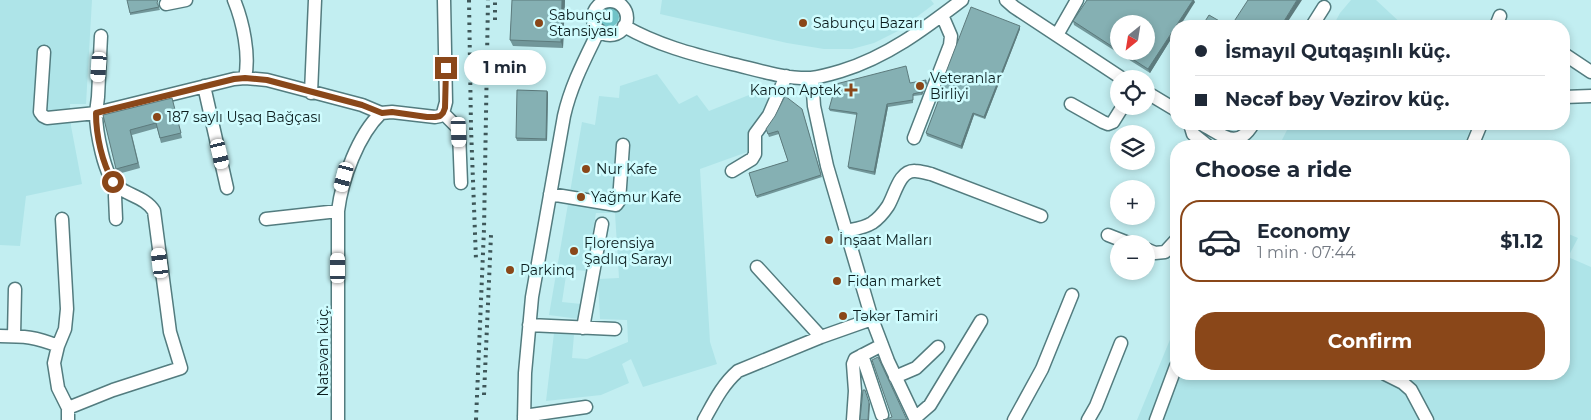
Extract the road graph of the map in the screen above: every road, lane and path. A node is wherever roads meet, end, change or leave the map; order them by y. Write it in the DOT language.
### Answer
graph roads {
  1 [pos="186,0"];
  2 [pos="234,0"];
  3 [pos="315,0"];
  4 [pos="444,0"];
  5 [pos="962,0"];
  6 [pos="1006,0"];
  7 [pos="1076,0"];
  8 [pos="601,2"];
  9 [pos="166,4"];
  10 [pos="1324,7"];
  11 [pos="942,15"];
  12 [pos="1316,20"];
  13 [pos="624,26"];
  14 [pos="599,30"];
  15 [pos="1057,35"];
  16 [pos="101,36"];
  17 [pos="44,52"];
  18 [pos="1570,58"];
  19 [pos="1110,70"];
  20 [pos="1591,72"];
  21 [pos="786,76"];
  22 [pos="245,78"];
  23 [pos="812,78"];
  24 [pos="204,86"];
  25 [pos="312,93"];
  26 [pos="1591,96"];
  27 [pos="1155,97"];
  28 [pos="1570,97"];
  29 [pos="1071,104"];
  30 [pos="1170,106"];
  31 [pos="96,113"];
  32 [pos="382,113"];
  33 [pos="443,113"];
  34 [pos="1117,115"];
  35 [pos="1192,130"];
  36 [pos="1213,130"];
  37 [pos="914,138"];
  38 [pos="1200,140"];
  39 [pos="1235,140"];
  40 [pos="623,145"];
  41 [pos="732,171"];
  42 [pos="461,183"];
  43 [pos="117,187"];
  44 [pos="228,188"];
  45 [pos="550,194"];
  46 [pos="338,210"];
  47 [pos="1041,216"];
  48 [pos="62,219"];
  49 [pos="116,219"];
  50 [pos="266,219"];
  51 [pos="602,224"];
  52 [pos="846,231"];
  53 [pos="1170,247"];
  54 [pos="1155,253"];
  55 [pos="757,267"];
  56 [pos="15,289"];
  57 [pos="1072,295"];
  58 [pos="872,319"];
  59 [pos="981,321"];
  60 [pos="529,325"];
  61 [pos="583,328"];
  62 [pos="615,329"];
  63 [pos="0,336"];
  64 [pos="14,336"];
  65 [pos="821,337"];
  66 [pos="1121,343"];
  67 [pos="882,345"];
  68 [pos="58,346"];
  69 [pos="938,347"];
  70 [pos="862,355"];
  71 [pos="895,377"];
  72 [pos="1171,380"];
  73 [pos="1398,380"];
  74 [pos="586,407"];
  75 [pos="68,414"];
  76 [pos="882,415"];
  77 [pos="524,418"];
  78 [pos="916,419"];
  79 [pos="338,420"];
  80 [pos="704,420"];
  81 [pos="852,420"];
  82 [pos="1014,420"];
  83 [pos="1088,420"];
  84 [pos="1156,420"];
  85 [pos="1427,420"];
  1 -- 9 [label="street"];
  2 -- 22 [label="street"];
  3 -- 25 [label="street"];
  4 -- 33 [label="street"];
  5 -- 11 [label="street"];
  6 -- 15 [label="street"];
  7 -- 15 [label="street"];
  8 -- 13 [label="street"];
  8 -- 14 [label="street"];
  10 -- 12 [label="street"];
  11 -- 23 [label="street"];
  11 -- 37 [label="street"];
  13 -- 14 [label="street"];
  13 -- 21 [label="street"];
  14 -- 45 [label="street"];
  15 -- 19 [label="street"];
  16 -- 31 [label="street"];
  17 -- 31 [label="street"];
  18 -- 20 [label="street"];
  21 -- 23 [label="street"];
  21 -- 41 [label="street"];
  22 -- 24 [label="street"];
  22 -- 25 [label="street"];
  23 -- 52 [label="street"];
  24 -- 31 [label="street"];
  24 -- 44 [label="street"];
  25 -- 32 [label="street"];
  26 -- 28 [label="street"];
  27 -- 30 [label="street"];
  29 -- 34 [label="street"];
  31 -- 43 [label="street"];
  32 -- 33 [label="street"];
  32 -- 46 [label="street, Natəvan küç."];
  33 -- 42 [label="street"];
  35 -- 38 [label="street"];
  36 -- 39 [label="street"];
  40 -- 45 [label="street"];
  43 -- 49 [label="street"];
  43 -- 75 [label="street"];
  45 -- 60 [label="street"];
  46 -- 50 [label="street"];
  46 -- 79 [label="street, Natəvan küç."];
  47 -- 52 [label="street"];
  48 -- 68 [label="street"];
  51 -- 61 [label="street"];
  52 -- 58 [label="street"];
  53 -- 54 [label="street"];
  55 -- 65 [label="street"];
  56 -- 64 [label="street"];
  57 -- 82 [label="street"];
  58 -- 65 [label="street"];
  58 -- 67 [label="street"];
  59 -- 78 [label="street"];
  60 -- 61 [label="street"];
  60 -- 77 [label="street"];
  61 -- 62 [label="street"];
  63 -- 64 [label="street"];
  64 -- 68 [label="street"];
  65 -- 80 [label="street"];
  66 -- 83 [label="street"];
  67 -- 70 [label="street"];
  67 -- 71 [label="street"];
  68 -- 75 [label="street"];
  69 -- 71 [label="street"];
  70 -- 76 [label="street"];
  70 -- 81 [label="street"];
  71 -- 78 [label="street"];
  72 -- 84 [label="street"];
  73 -- 85 [label="street"];
  74 -- 77 [label="street"];
}
